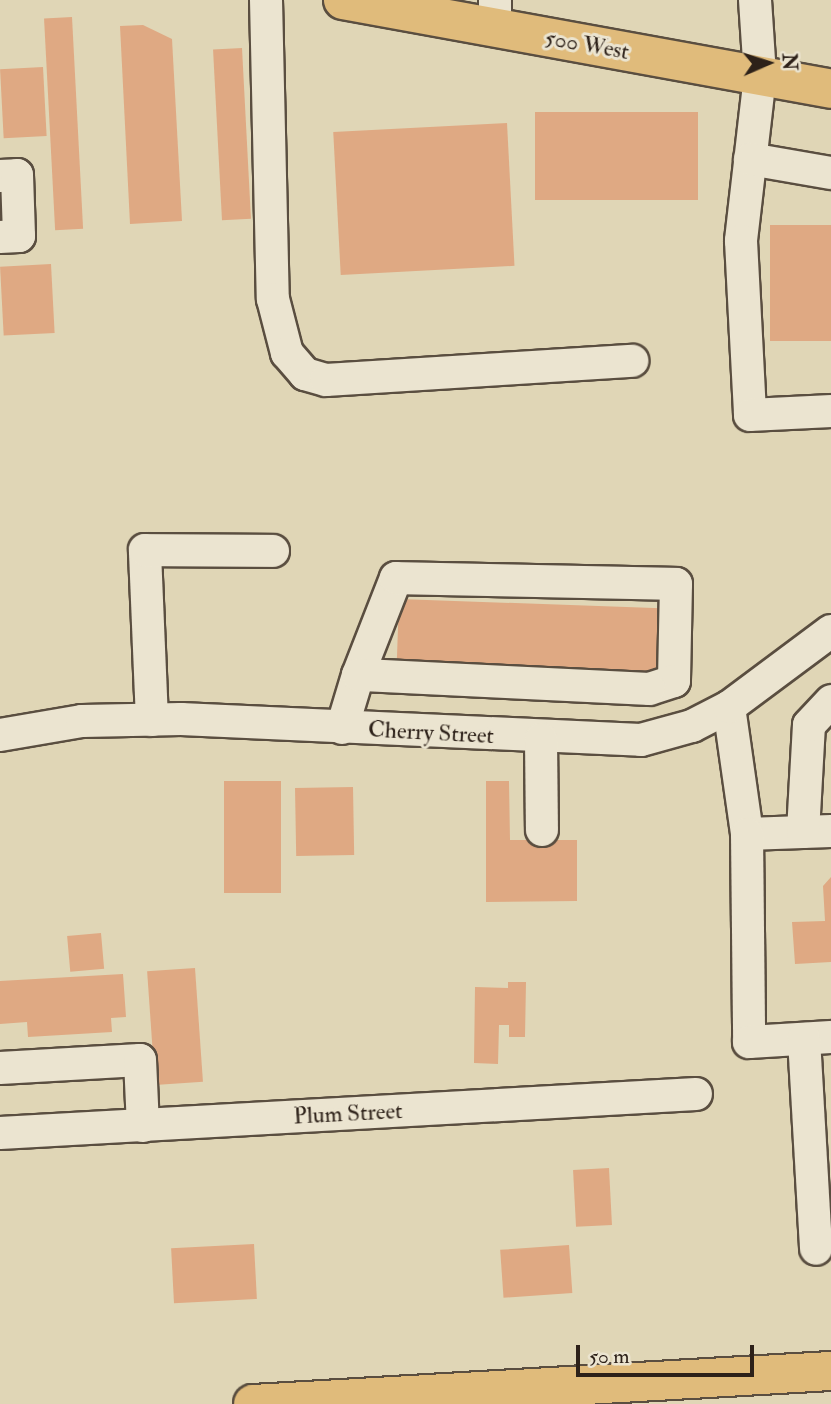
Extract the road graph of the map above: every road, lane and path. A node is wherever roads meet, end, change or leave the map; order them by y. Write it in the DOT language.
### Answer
graph roads {
  1 [pos="266,0"];
  2 [pos="342,0"];
  3 [pos="755,0"];
  4 [pos="495,15"];
  5 [pos="760,76"];
  6 [pos="831,88"];
  7 [pos="750,159"];
  8 [pos="831,173"];
  9 [pos="0,176"];
  10 [pos="0,237"];
  11 [pos="632,361"];
  12 [pos="831,411"];
  13 [pos="273,551"];
  14 [pos="831,631"];
  15 [pos="358,675"];
  16 [pos="674,681"];
  17 [pos="831,701"];
  18 [pos="729,707"];
  19 [pos="152,720"];
  20 [pos="692,726"];
  21 [pos="342,728"];
  22 [pos="0,735"];
  23 [pos="541,738"];
  24 [pos="542,830"];
  25 [pos="817,832"];
  26 [pos="747,834"];
  27 [pos="818,1038"];
  28 [pos="0,1068"];
  29 [pos="696,1094"];
  30 [pos="143,1126"];
  31 [pos="0,1133"];
  32 [pos="816,1249"];
  33 [pos="831,1371"];
  34 [pos="253,1404"];
  1 -- 11 [label="street"];
  2 -- 4 [label="main road, 500 West"];
  3 -- 5 [label="street"];
  4 -- 5 [label="main road, 500 West"];
  5 -- 6 [label="main road, 500 West"];
  5 -- 7 [label="street"];
  7 -- 8 [label="street"];
  7 -- 12 [label="street"];
  9 -- 10 [label="street"];
  13 -- 19 [label="street"];
  14 -- 18 [label="street, Cherry Street"];
  15 -- 16 [label="street"];
  15 -- 16 [label="street"];
  15 -- 21 [label="street"];
  16 -- 20 [label="street"];
  17 -- 25 [label="street"];
  18 -- 20 [label="street, Cherry Street"];
  18 -- 26 [label="street"];
  19 -- 21 [label="street, Cherry Street"];
  19 -- 22 [label="street, Cherry Street"];
  20 -- 23 [label="street, Cherry Street"];
  21 -- 23 [label="street, Cherry Street"];
  23 -- 24 [label="street"];
  25 -- 26 [label="street"];
  26 -- 27 [label="street"];
  27 -- 32 [label="street"];
  28 -- 30 [label="street"];
  29 -- 30 [label="street, Plum Street"];
  30 -- 31 [label="street, Plum Street"];
  33 -- 34 [label="main road"];
}
